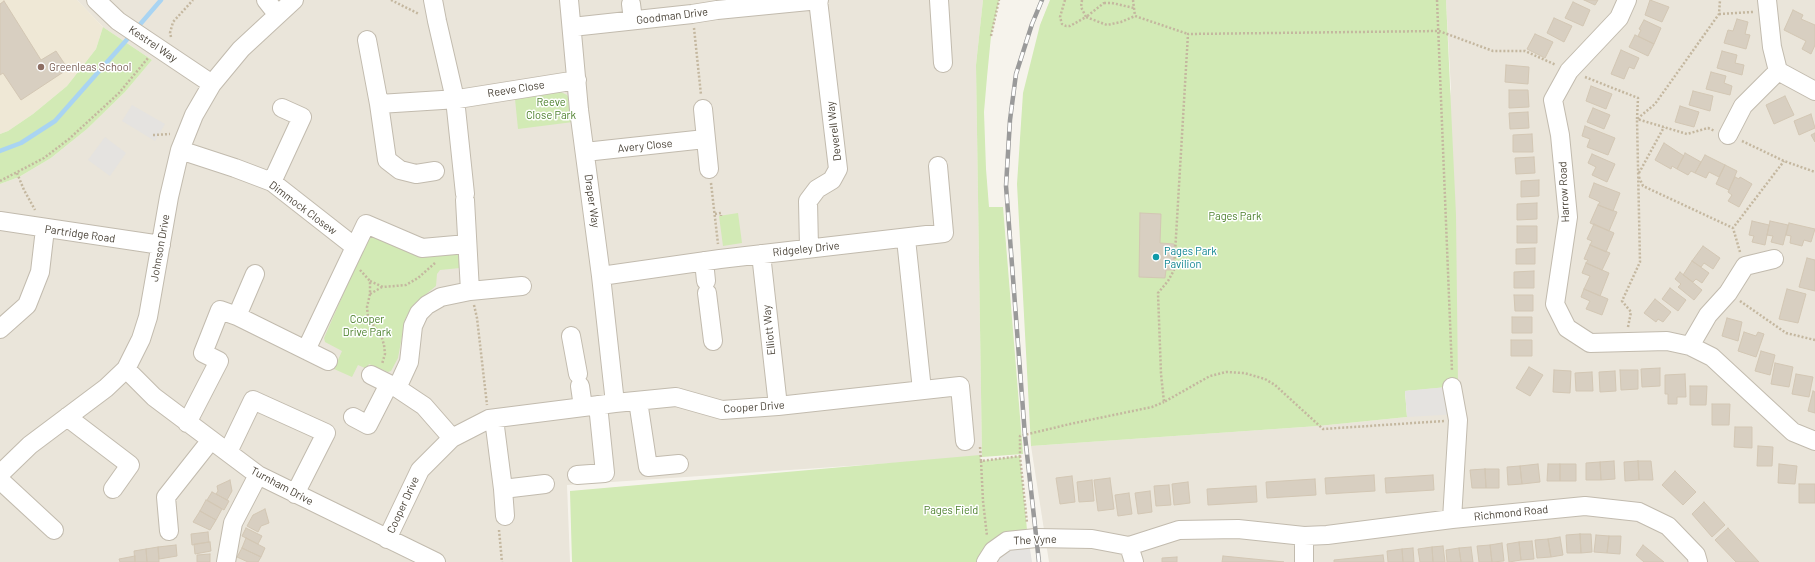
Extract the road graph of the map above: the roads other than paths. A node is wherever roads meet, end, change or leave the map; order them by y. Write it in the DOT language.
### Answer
graph roads {
  1 [pos="96,0"];
  2 [pos="266,0"];
  3 [pos="294,0"];
  4 [pos="433,0"];
  5 [pos="569,0"];
  6 [pos="818,0"];
  7 [pos="939,0"];
  8 [pos="1627,0"];
  9 [pos="717,5"];
  10 [pos="1768,5"];
  11 [pos="277,14"];
  12 [pos="572,27"];
  13 [pos="367,40"];
  14 [pos="943,63"];
  15 [pos="1778,71"];
  16 [pos="577,80"];
  17 [pos="212,84"];
  18 [pos="1815,91"];
  19 [pos="455,99"];
  20 [pos="379,104"];
  21 [pos="282,108"];
  22 [pos="702,110"];
  23 [pos="1728,135"];
  24 [pos="705,139"];
  25 [pos="180,150"];
  26 [pos="585,152"];
  27 [pos="938,166"];
  28 [pos="710,169"];
  29 [pos="435,171"];
  30 [pos="272,182"];
  31 [pos="0,221"];
  32 [pos="40,229"];
  33 [pos="906,239"];
  34 [pos="466,244"];
  35 [pos="161,245"];
  36 [pos="809,248"];
  37 [pos="761,254"];
  38 [pos="351,255"];
  39 [pos="1774,259"];
  40 [pos="712,260"];
  41 [pos="255,274"];
  42 [pos="601,276"];
  43 [pos="522,286"];
  44 [pos="470,291"];
  45 [pos="237,316"];
  46 [pos="0,329"];
  47 [pos="571,336"];
  48 [pos="713,341"];
  49 [pos="1690,346"];
  50 [pos="306,350"];
  51 [pos="328,361"];
  52 [pos="126,369"];
  53 [pos="383,381"];
  54 [pos="1452,387"];
  55 [pos="922,390"];
  56 [pos="638,401"];
  57 [pos="599,405"];
  58 [pos="778,406"];
  59 [pos="67,417"];
  60 [pos="352,417"];
  61 [pos="494,419"];
  62 [pos="187,423"];
  63 [pos="452,438"];
  64 [pos="211,440"];
  65 [pos="972,441"];
  66 [pos="1815,442"];
  67 [pos="228,452"];
  68 [pos="679,464"];
  69 [pos="0,474"];
  70 [pos="258,475"];
  71 [pos="577,475"];
  72 [pos="0,480"];
  73 [pos="545,484"];
  74 [pos="113,488"];
  75 [pos="503,489"];
  76 [pos="295,494"];
  77 [pos="505,516"];
  78 [pos="1452,519"];
  79 [pos="54,530"];
  80 [pos="169,531"];
  81 [pos="1304,536"];
  82 [pos="387,539"];
  83 [pos="1070,539"];
  84 [pos="1132,554"];
  85 [pos="407,556"];
  86 [pos="989,557"];
  87 [pos="226,562"];
  88 [pos="436,562"];
  89 [pos="1304,562"];
  90 [pos="1698,562"];
  1 -- 17 [label="street, Kestrel Way"];
  2 -- 11 [label="street"];
  3 -- 11 [label="street, Johnson Drive"];
  4 -- 19 [label="street"];
  5 -- 12 [label="street, Draper Way"];
  6 -- 9 [label="street, Goodman Drive"];
  6 -- 36 [label="street, Deverell Way"];
  7 -- 14 [label="street"];
  8 -- 49 [label="street, Harrow Road"];
  9 -- 12 [label="street, Goodman Drive"];
  10 -- 15 [label="street"];
  11 -- 17 [label="street, Johnson Drive"];
  12 -- 16 [label="street, Draper Way"];
  13 -- 20 [label="street"];
  15 -- 18 [label="street"];
  15 -- 23 [label="street"];
  16 -- 19 [label="street, Reeve Close"];
  16 -- 26 [label="street, Draper Way"];
  17 -- 25 [label="street, Johnson Drive"];
  19 -- 20 [label="street, Reeve Close"];
  19 -- 34 [label="street"];
  20 -- 29 [label="street"];
  21 -- 30 [label="street"];
  22 -- 24 [label="street"];
  24 -- 26 [label="street, Avery Close"];
  24 -- 28 [label="street"];
  25 -- 30 [label="street, Dimmock Closew"];
  25 -- 35 [label="street, Johnson Drive"];
  26 -- 42 [label="street, Draper Way"];
  27 -- 33 [label="street, Ridgeley Drive"];
  30 -- 38 [label="street, Dimmock Closew"];
  31 -- 32 [label="street, Partridge Road"];
  32 -- 35 [label="street, Partridge Road"];
  32 -- 46 [label="street"];
  33 -- 36 [label="street, Ridgeley Drive"];
  33 -- 55 [label="street"];
  34 -- 38 [label="street"];
  34 -- 44 [label="street"];
  35 -- 52 [label="street, Johnson Drive"];
  36 -- 37 [label="street, Ridgeley Drive"];
  37 -- 40 [label="street, Ridgeley Drive"];
  37 -- 58 [label="street, Elliott Way"];
  38 -- 50 [label="street"];
  39 -- 49 [label="street"];
  40 -- 42 [label="street, Ridgeley Drive"];
  40 -- 48 [label="street"];
  41 -- 45 [label="street"];
  42 -- 57 [label="street, Draper Way"];
  43 -- 44 [label="street"];
  44 -- 53 [label="street"];
  45 -- 50 [label="street"];
  45 -- 62 [label="street"];
  47 -- 57 [label="street"];
  49 -- 66 [label="street, Harrow Road"];
  50 -- 51 [label="street"];
  52 -- 59 [label="street, Johnson Drive"];
  52 -- 62 [label="street, Turnham Drive"];
  53 -- 60 [label="street"];
  53 -- 63 [label="street"];
  54 -- 78 [label="street"];
  55 -- 58 [label="street, Cooper Drive"];
  55 -- 65 [label="street, Cooper Drive"];
  56 -- 57 [label="street, Cooper Drive"];
  56 -- 58 [label="street, Cooper Drive"];
  56 -- 68 [label="street"];
  57 -- 61 [label="street, Cooper Drive"];
  57 -- 71 [label="street"];
  59 -- 69 [label="street, Johnson Drive"];
  59 -- 74 [label="street"];
  61 -- 63 [label="street, Cooper Drive"];
  61 -- 75 [label="street"];
  62 -- 64 [label="street, Turnham Drive"];
  63 -- 82 [label="street, Cooper Drive"];
  64 -- 67 [label="street, Turnham Drive"];
  64 -- 80 [label="street"];
  67 -- 70 [label="street, Turnham Drive"];
  67 -- 76 [label="street"];
  70 -- 76 [label="street, Turnham Drive"];
  70 -- 87 [label="street"];
  72 -- 79 [label="street"];
  73 -- 75 [label="street"];
  75 -- 77 [label="street"];
  76 -- 82 [label="street, Turnham Drive"];
  78 -- 81 [label="street, Richmond Road"];
  78 -- 90 [label="street, Richmond Road"];
  81 -- 84 [label="street, Richmond Road"];
  81 -- 89 [label="street"];
  82 -- 85 [label="street, Turnham Drive"];
  83 -- 84 [label="street, Richmond Road"];
  83 -- 86 [label="street, The Vyne"];
  85 -- 88 [label="street, Turnham Drive"];
}
